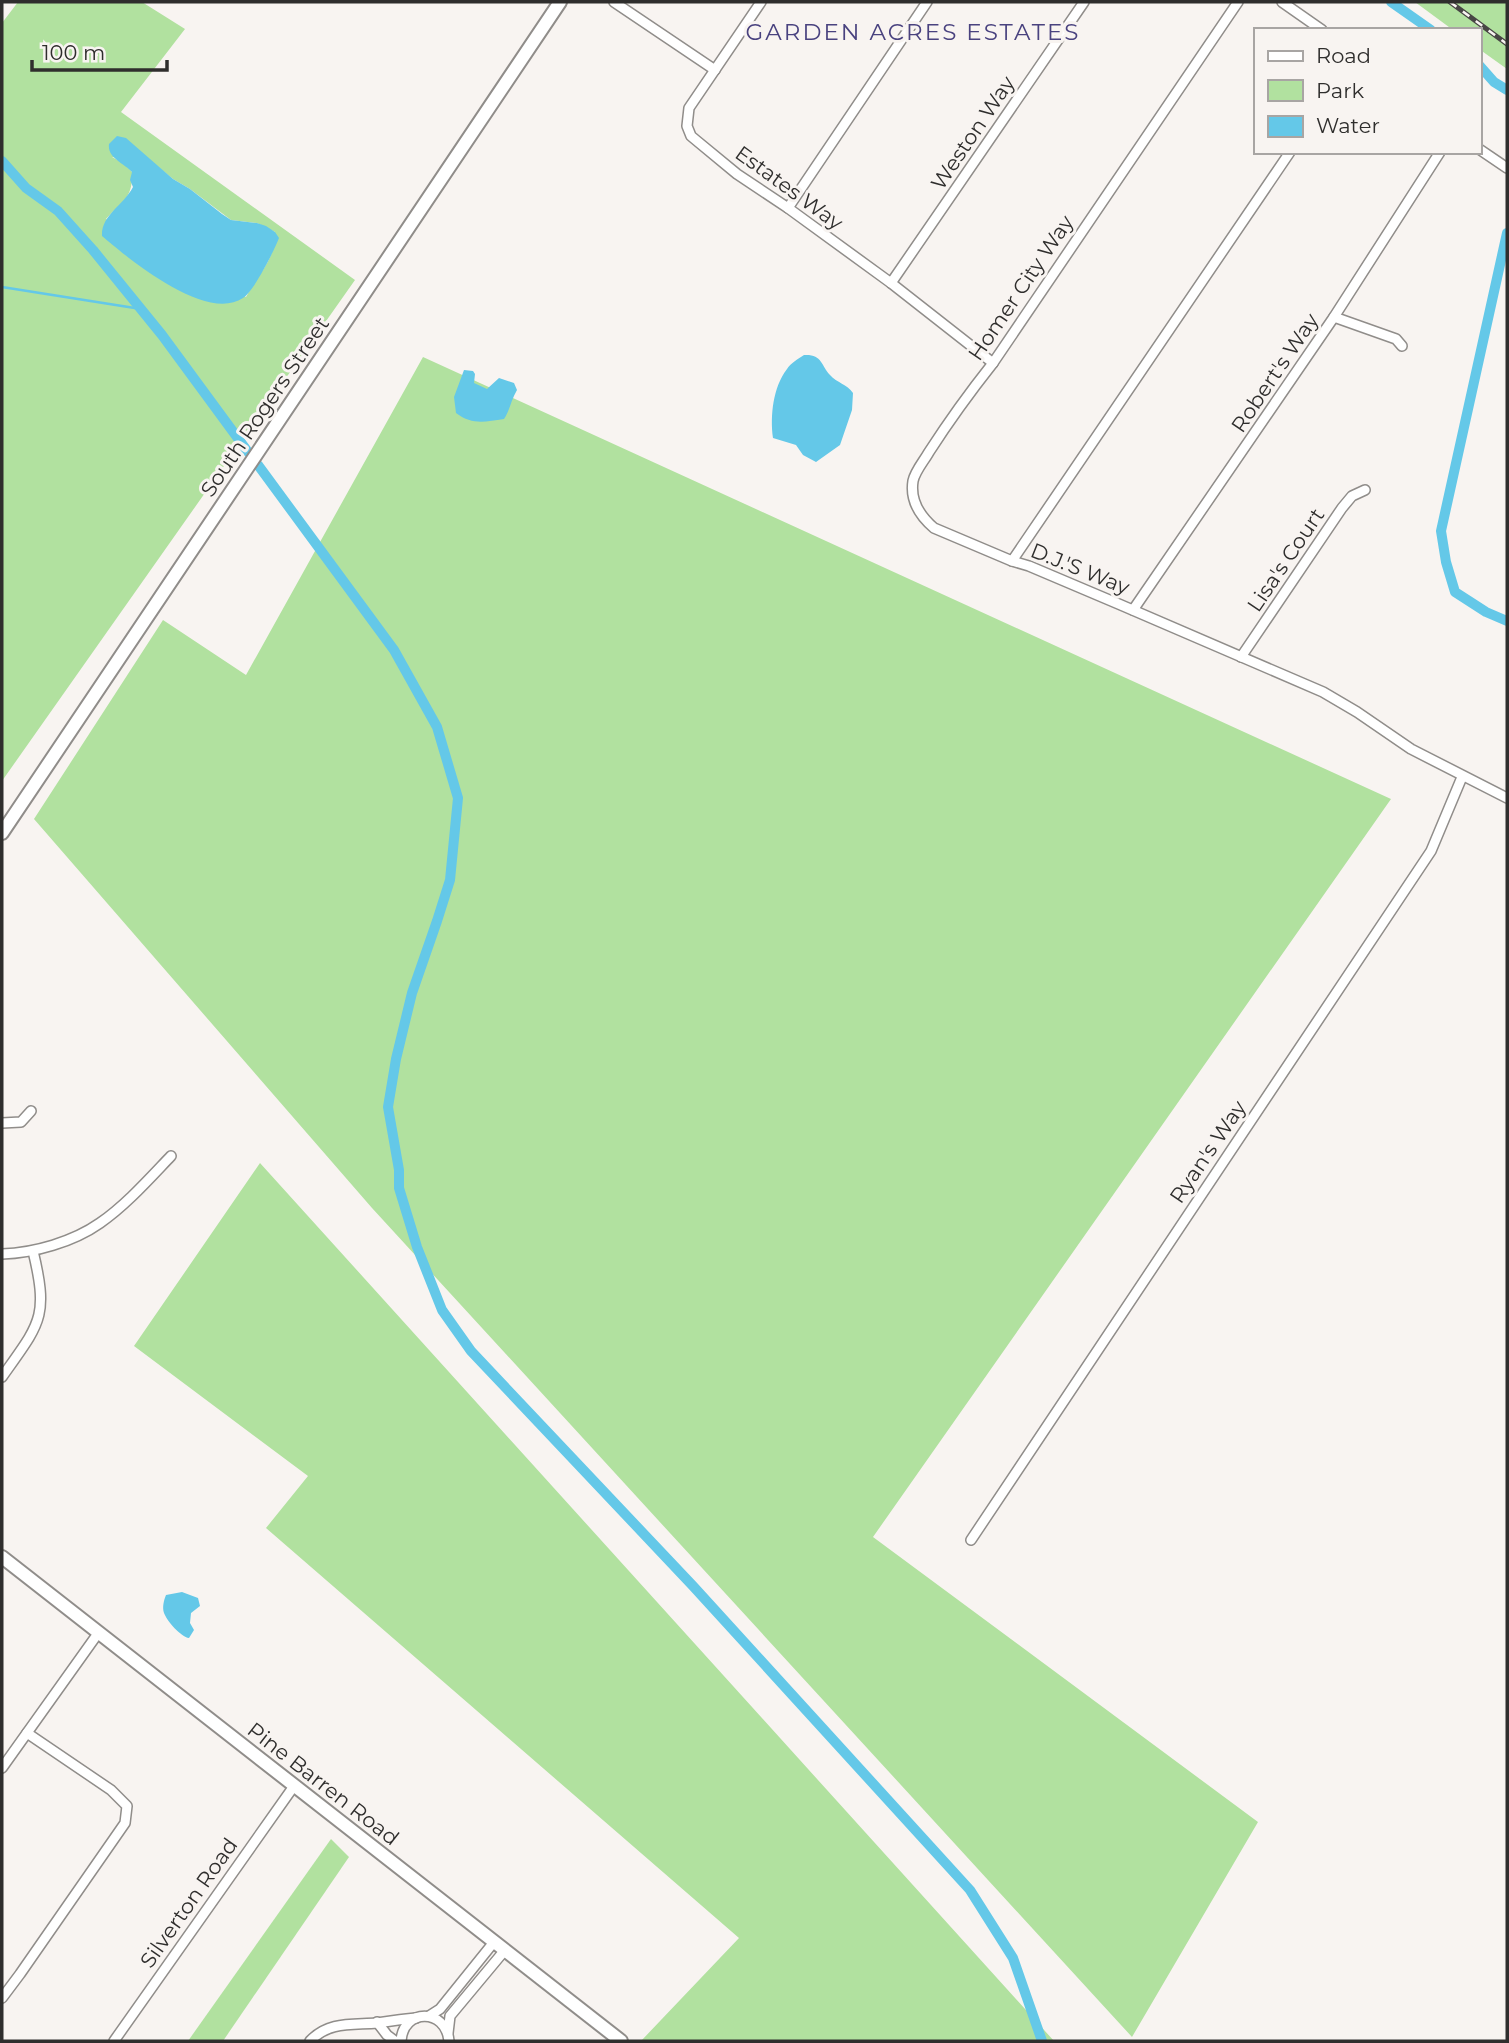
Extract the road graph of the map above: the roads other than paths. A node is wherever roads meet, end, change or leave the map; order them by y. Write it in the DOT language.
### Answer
graph roads {
  1 [pos="560,2"];
  2 [pos="614,2"];
  3 [pos="761,2"];
  4 [pos="927,2"];
  5 [pos="1084,2"];
  6 [pos="1238,2"];
  7 [pos="1282,2"];
  8 [pos="1319,28"];
  9 [pos="715,69"];
  10 [pos="1481,150"];
  11 [pos="1289,154"];
  12 [pos="1439,154"];
  13 [pos="1507,168"];
  14 [pos="788,208"];
  15 [pos="891,283"];
  16 [pos="1334,317"];
  17 [pos="1402,346"];
  18 [pos="993,363"];
  19 [pos="1365,490"];
  20 [pos="1012,561"];
  21 [pos="1133,610"];
  22 [pos="1241,657"];
  23 [pos="1462,777"];
  24 [pos="1507,799"];
  25 [pos="2,834"];
  26 [pos="31,1111"];
  27 [pos="2,1123"];
  28 [pos="172,1156"];
  29 [pos="33,1251"];
  30 [pos="2,1254"];
  31 [pos="2,1377"];
  32 [pos="971,1540"];
  33 [pos="2,1556"];
  34 [pos="99,1632"];
  35 [pos="27,1733"];
  36 [pos="2,1768"];
  37 [pos="293,1786"];
  38 [pos="499,1946"];
  39 [pos="2,1998"];
  40 [pos="429,2016"];
  41 [pos="416,2018"];
  42 [pos="377,2022"];
  43 [pos="449,2037"];
  44 [pos="114,2041"];
  45 [pos="310,2041"];
  46 [pos="396,2041"];
  47 [pos="401,2041"];
  48 [pos="621,2041"];
  1 -- 25 [label="street, South Rogers Street"];
  2 -- 9 [label="street"];
  3 -- 9 [label="street, Estates Way"];
  4 -- 14 [label="street"];
  5 -- 15 [label="street, Weston Way"];
  6 -- 18 [label="street, Homer City Way"];
  7 -- 8 [label="street"];
  9 -- 14 [label="street, Estates Way"];
  10 -- 13 [label="street"];
  11 -- 20 [label="street, D.J.'S Way"];
  12 -- 16 [label="street, Robert's Way"];
  14 -- 15 [label="street, Estates Way"];
  15 -- 18 [label="street, Estates Way"];
  16 -- 17 [label="street"];
  16 -- 21 [label="street, Robert's Way"];
  18 -- 20 [label="street, Homer City Way"];
  19 -- 22 [label="street, Lisa's Court"];
  20 -- 21 [label="street, D.J.'S Way"];
  21 -- 22 [label="street, D.J.'S Way"];
  22 -- 23 [label="street, D.J.'S Way"];
  23 -- 24 [label="street, D.J.'S Way"];
  23 -- 32 [label="street, Ryan's Way"];
  26 -- 27 [label="street"];
  28 -- 29 [label="street"];
  29 -- 30 [label="street"];
  29 -- 31 [label="street"];
  33 -- 34 [label="street, Pine Barren Road"];
  34 -- 35 [label="street"];
  34 -- 37 [label="street, Pine Barren Road"];
  35 -- 36 [label="street"];
  35 -- 39 [label="street"];
  37 -- 38 [label="street, Pine Barren Road"];
  37 -- 44 [label="street, Silverton Road"];
  38 -- 40 [label="street"];
  38 -- 43 [label="street"];
  38 -- 48 [label="street, Pine Barren Road"];
  40 -- 41 [label="street"];
  40 -- 43 [label="street"];
  41 -- 42 [label="street"];
  41 -- 47 [label="street"];
  42 -- 45 [label="street"];
  42 -- 46 [label="street"];
}
